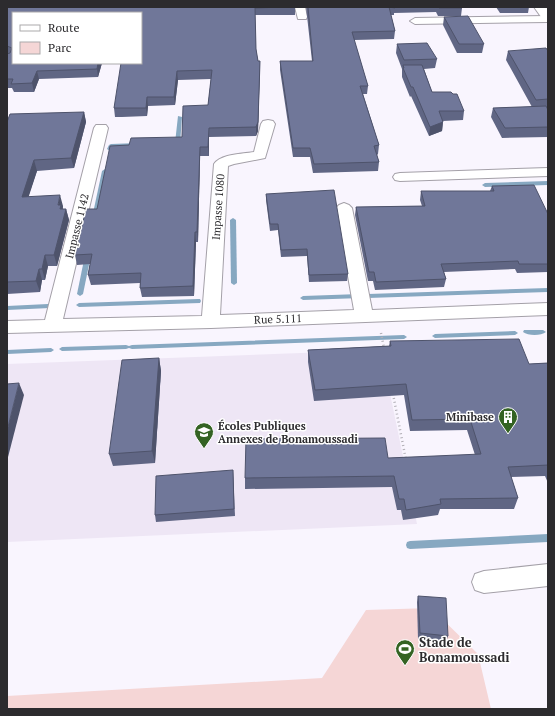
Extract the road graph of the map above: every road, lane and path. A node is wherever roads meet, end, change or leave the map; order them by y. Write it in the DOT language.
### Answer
graph roads {
  1 [pos="540,7"];
  2 [pos="548,18"];
  3 [pos="415,21"];
  4 [pos="268,124"];
  5 [pos="101,128"];
  6 [pos="548,172"];
  7 [pos="400,177"];
  8 [pos="344,208"];
  9 [pos="548,309"];
  10 [pos="371,315"];
  11 [pos="211,322"];
  12 [pos="52,325"];
  13 [pos="7,327"];
  14 [pos="385,353"];
  15 [pos="393,391"];
  16 [pos="406,460"];
  17 [pos="548,575"];
  18 [pos="484,582"];
  1 -- 2 [label="main road"];
  2 -- 3 [label="street"];
  4 -- 11 [label="street, Impasse 1080"];
  5 -- 12 [label="street, Impasse 1142"];
  6 -- 7 [label="street"];
  8 -- 10 [label="street"];
  9 -- 10 [label="street, Rue 5.111"];
  10 -- 11 [label="street, Rue 5.111"];
  10 -- 14 [label="path"];
  11 -- 12 [label="street, Rue 5.111"];
  12 -- 13 [label="street, Rue 5.111"];
  15 -- 16 [label="path"];
  17 -- 18 [label="street"];
}
